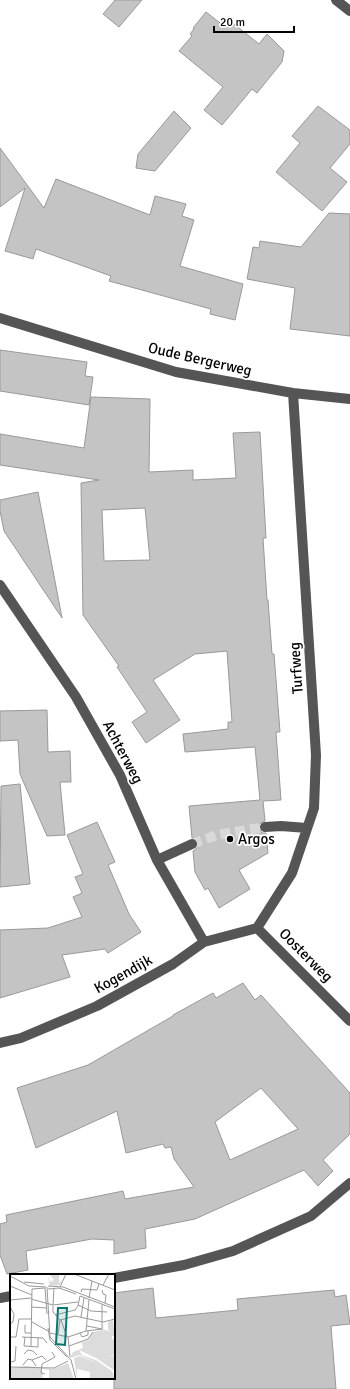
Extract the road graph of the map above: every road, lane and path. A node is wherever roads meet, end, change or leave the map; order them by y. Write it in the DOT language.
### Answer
graph roads {
  1 [pos="336,0"];
  2 [pos="350,11"];
  3 [pos="0,318"];
  4 [pos="293,393"];
  5 [pos="350,399"];
  6 [pos="0,585"];
  7 [pos="265,827"];
  8 [pos="307,828"];
  9 [pos="192,844"];
  10 [pos="157,860"];
  11 [pos="257,928"];
  12 [pos="204,942"];
  13 [pos="350,1021"];
  14 [pos="0,1043"];
  15 [pos="350,1183"];
  16 [pos="115,1278"];
  17 [pos="10,1296"];
  18 [pos="0,1298"];
  1 -- 2 [label="street"];
  3 -- 4 [label="street, Oude Bergerweg"];
  4 -- 5 [label="street, Oude Bergerweg"];
  4 -- 8 [label="street, Turfweg"];
  6 -- 10 [label="street, Achterweg"];
  7 -- 8 [label="street"];
  8 -- 11 [label="street, Turfweg"];
  9 -- 10 [label="street"];
  10 -- 12 [label="street, Achterweg"];
  11 -- 12 [label="street, Kogendijk"];
  11 -- 13 [label="street, Oosterweg"];
  12 -- 14 [label="street, Kogendijk"];
  15 -- 16 [label="street"];
  17 -- 18 [label="street"];
}
